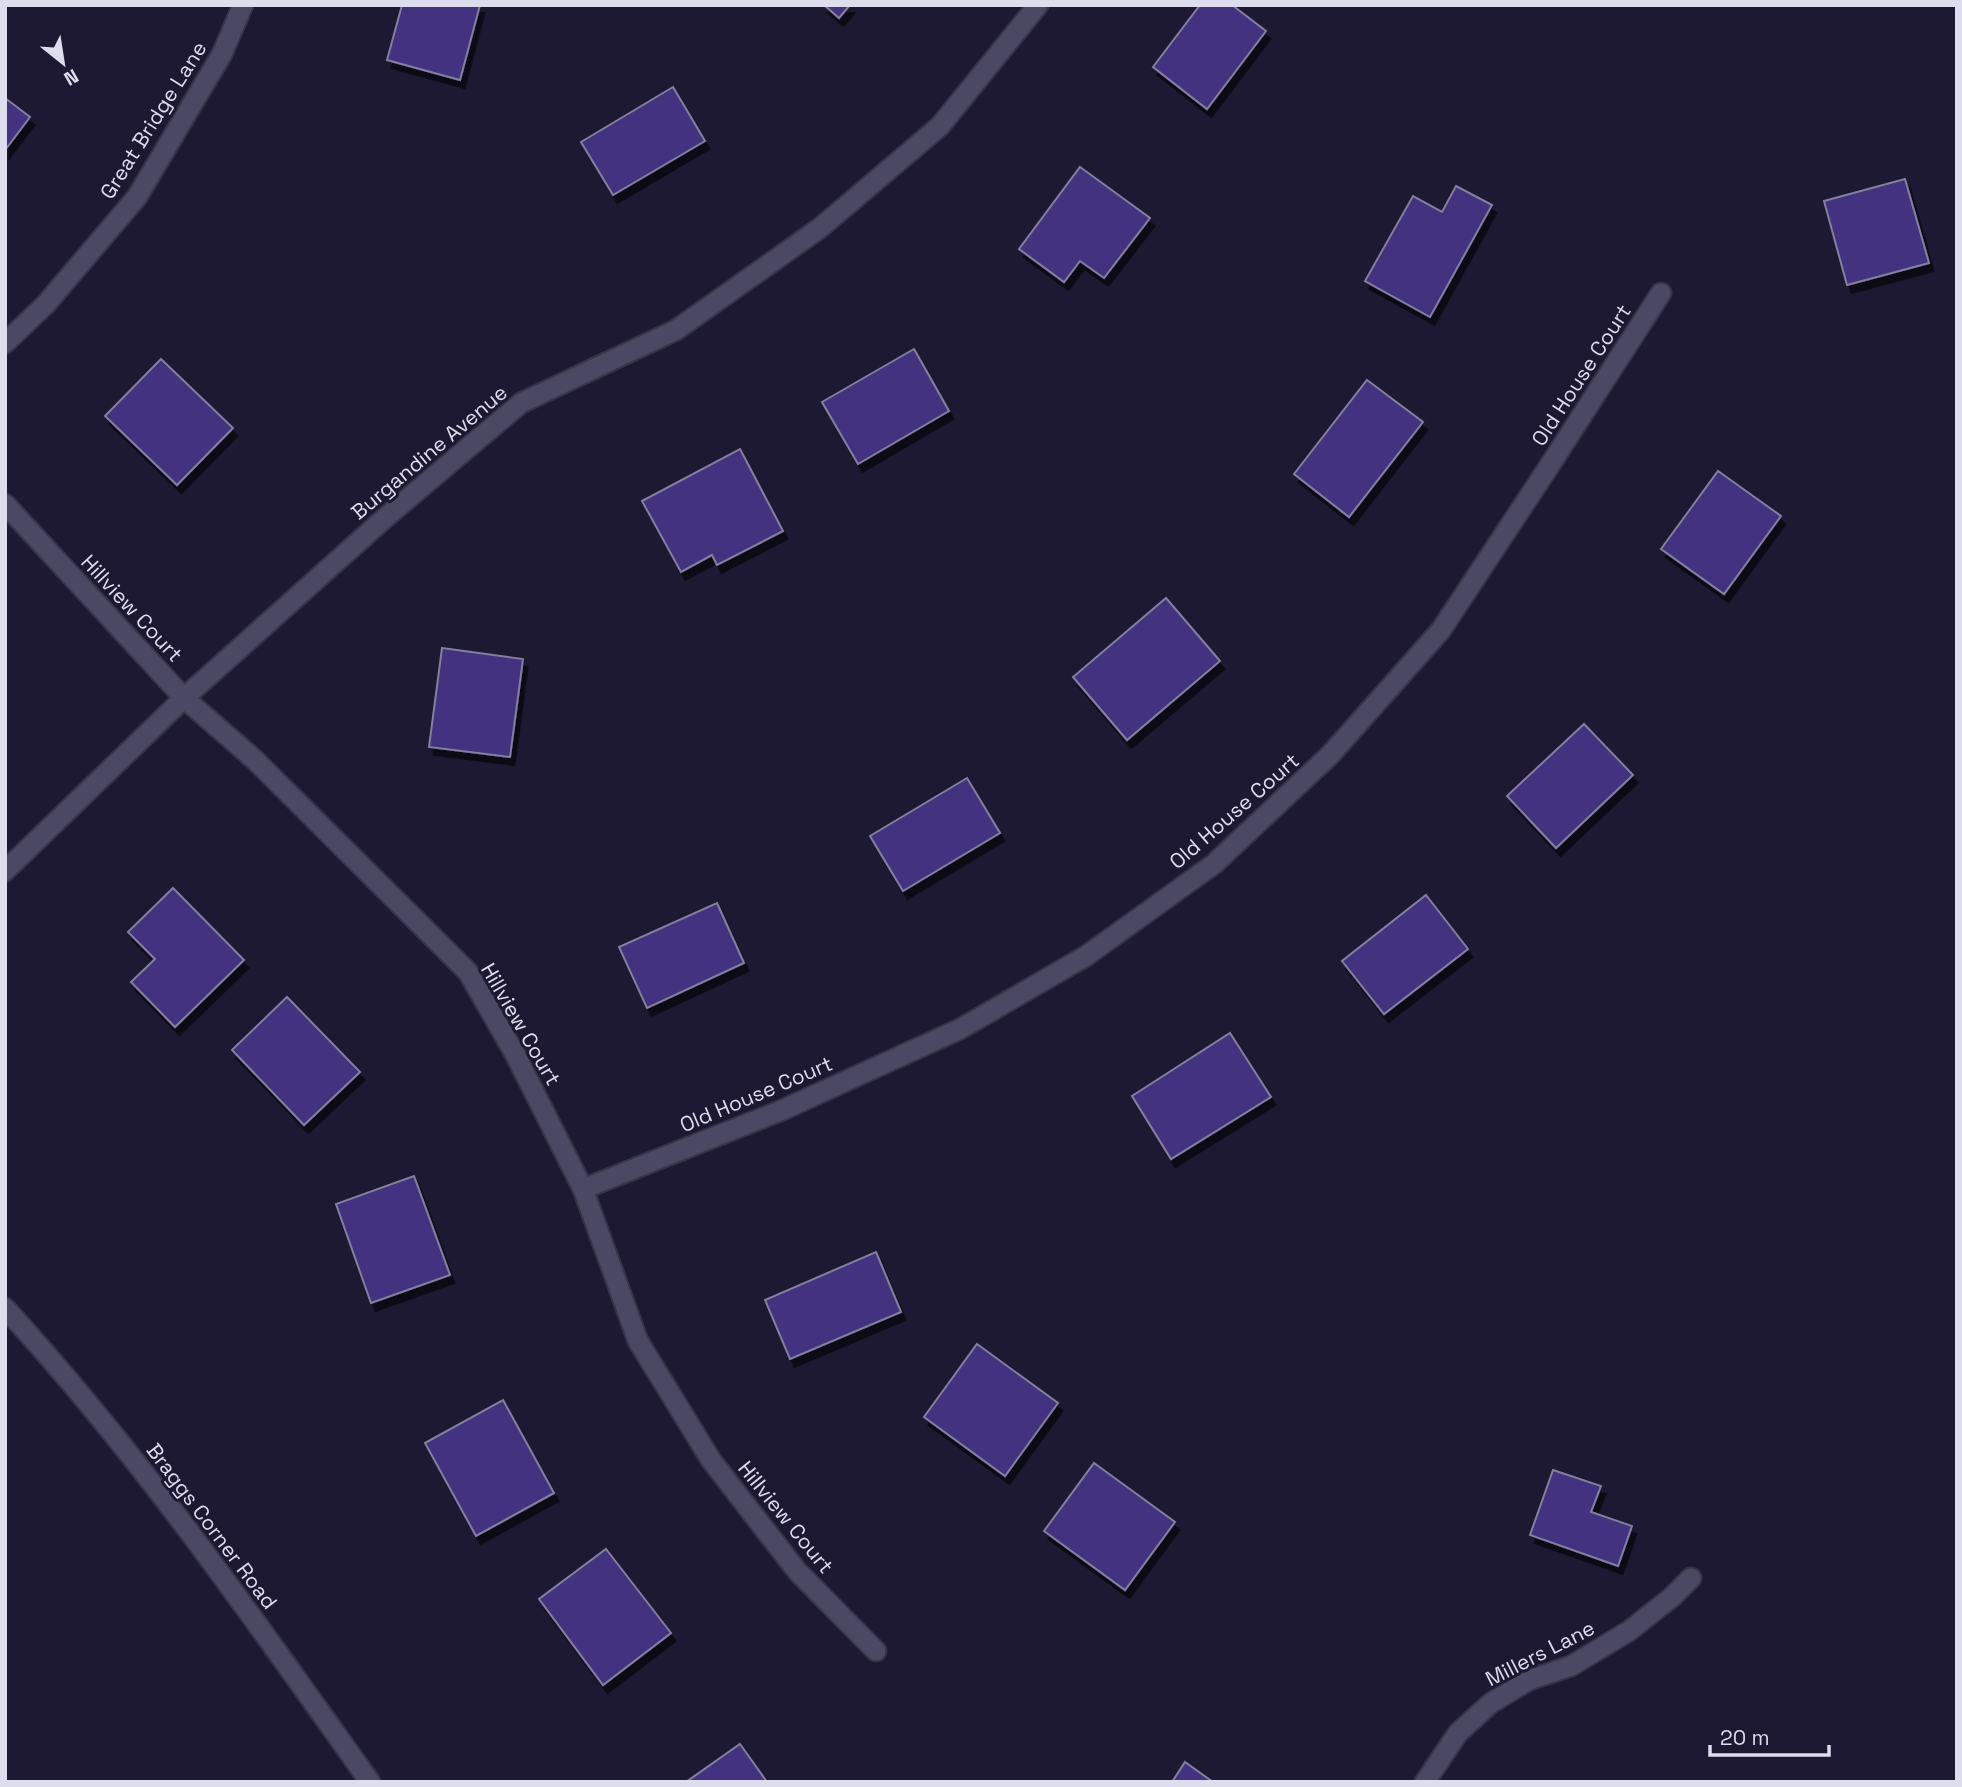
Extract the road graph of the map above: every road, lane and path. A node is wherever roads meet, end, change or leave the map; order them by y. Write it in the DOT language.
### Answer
graph roads {
  1 [pos="243,5"];
  2 [pos="1038,5"];
  3 [pos="1661,293"];
  4 [pos="5,343"];
  5 [pos="5,505"];
  6 [pos="184,698"];
  7 [pos="5,871"];
  8 [pos="583,1189"];
  9 [pos="5,1308"];
  10 [pos="1691,1578"];
  11 [pos="876,1651"];
  12 [pos="370,1782"];
  13 [pos="1425,1782"];
  1 -- 4 [label="street, Great Bridge Lane"];
  2 -- 6 [label="street, Burgandine Avenue"];
  3 -- 8 [label="street, Old House Court"];
  5 -- 6 [label="street, Hillview Court"];
  6 -- 7 [label="street, Burgandine Avenue"];
  6 -- 8 [label="street, Hillview Court"];
  8 -- 11 [label="street, Hillview Court"];
  9 -- 12 [label="street, Braggs Corner Road"];
  10 -- 13 [label="street, Millers Lane"];
}
